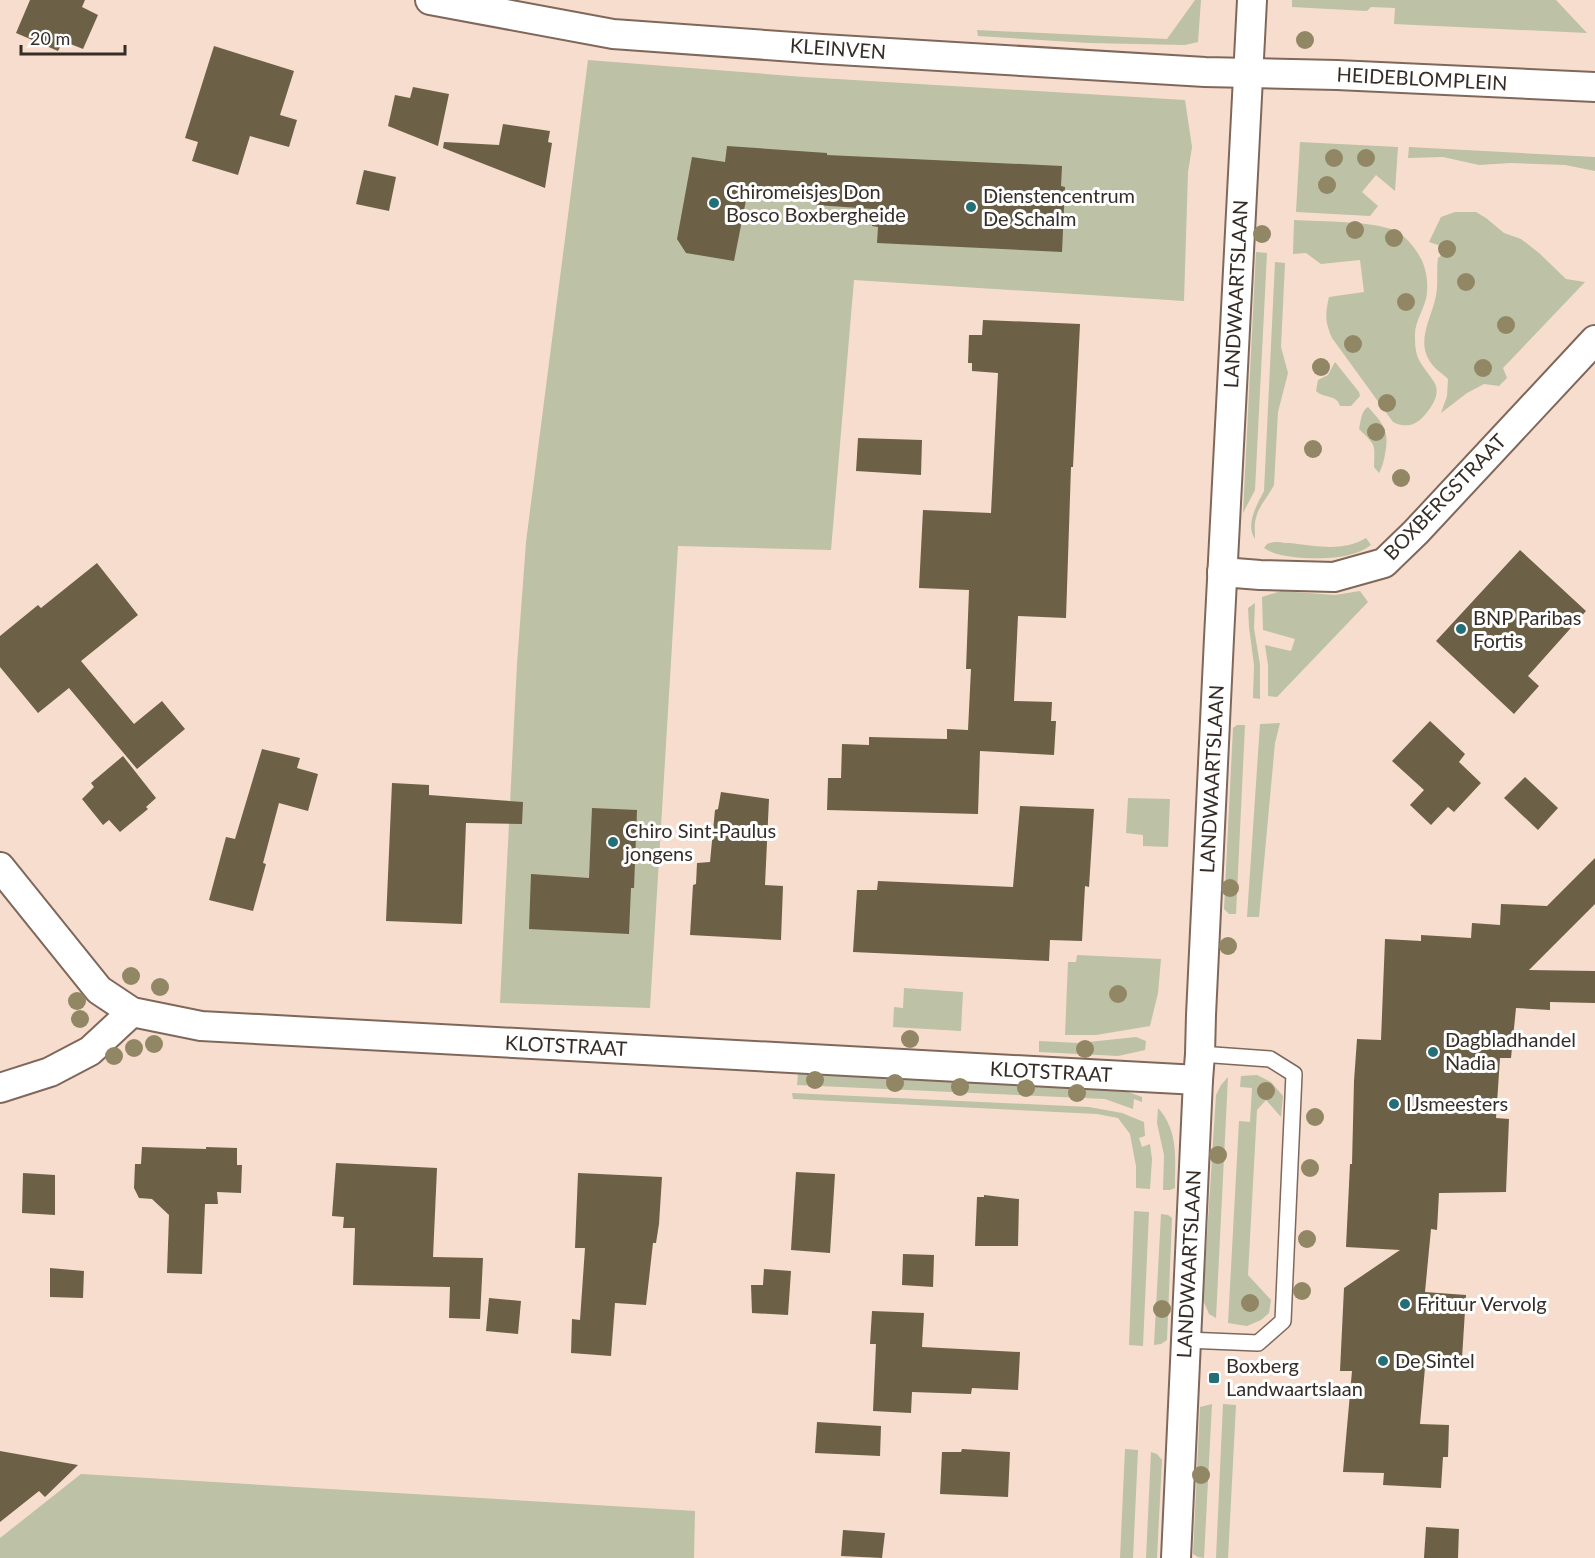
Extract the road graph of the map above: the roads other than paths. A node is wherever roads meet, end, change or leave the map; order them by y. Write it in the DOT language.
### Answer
graph roads {
  1 [pos="430,0"];
  2 [pos="1252,0"];
  3 [pos="1249,73"];
  4 [pos="1595,87"];
  5 [pos="1595,340"];
  6 [pos="1222,572"];
  7 [pos="0,867"];
  8 [pos="132,1012"];
  9 [pos="1199,1067"];
  10 [pos="0,1088"];
  11 [pos="1186,1340"];
  12 [pos="1176,1558"];
  1 -- 3 [label="street, KLEINVEN"];
  2 -- 3 [label="street, LANDWAARTSLAAN"];
  3 -- 4 [label="street, HEIDEBLOMPLEIN"];
  3 -- 6 [label="street, LANDWAARTSLAAN"];
  5 -- 6 [label="street, BOXBERGSTRAAT"];
  6 -- 9 [label="street, LANDWAARTSLAAN"];
  7 -- 8 [label="street, KLOTSTRAAT"];
  8 -- 9 [label="street, KLOTSTRAAT"];
  8 -- 10 [label="street"];
  9 -- 11 [label="street, LANDWAARTSLAAN"];
  9 -- 11 [label="lane"];
  11 -- 12 [label="street, LANDWAARTSLAAN"];
}
